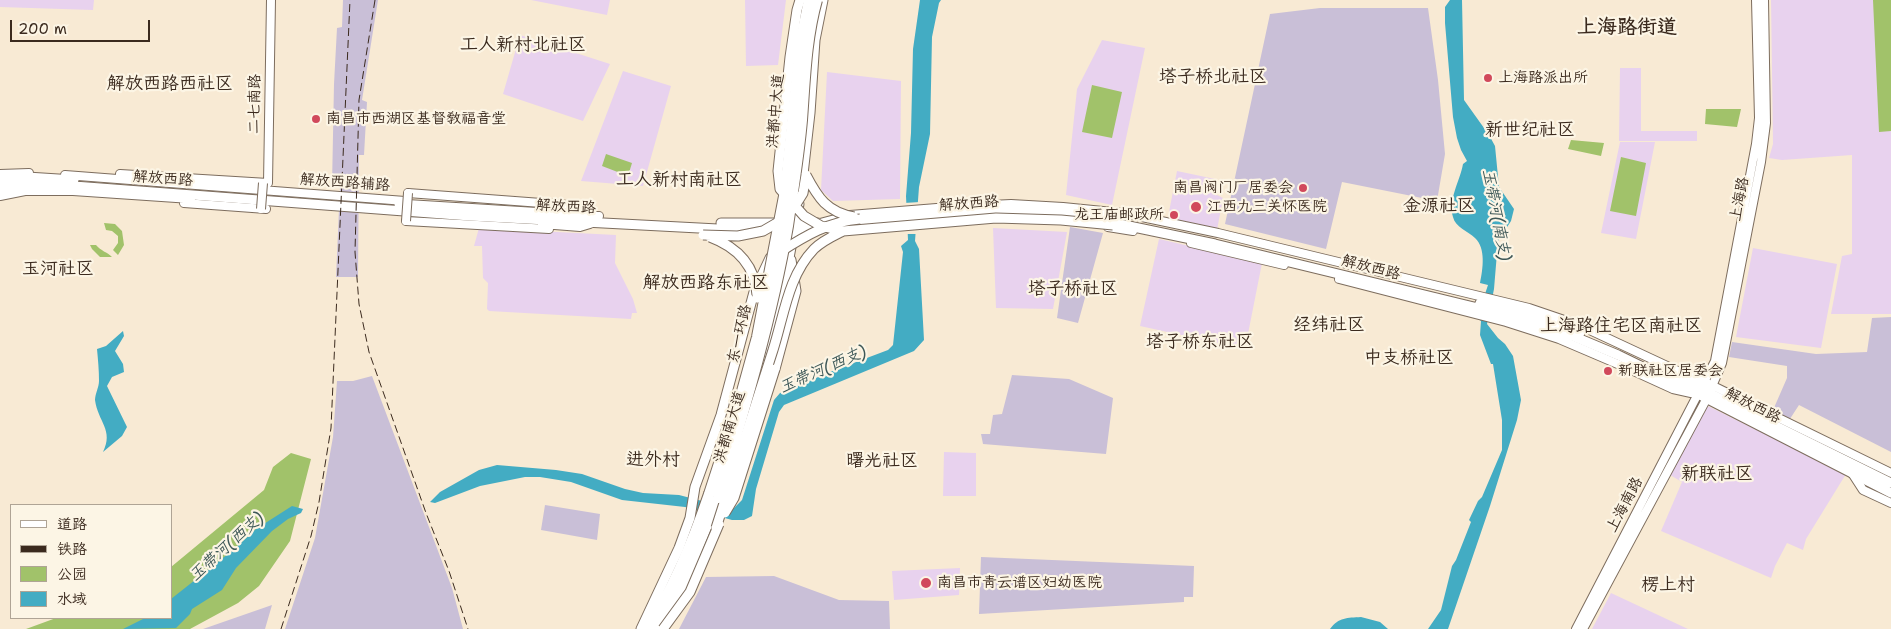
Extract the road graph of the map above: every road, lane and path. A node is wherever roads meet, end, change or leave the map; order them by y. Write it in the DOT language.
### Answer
graph roads {
  1 [pos="266,0"];
  2 [pos="271,0"];
  3 [pos="801,0"];
  4 [pos="808,0"];
  5 [pos="818,0"];
  6 [pos="824,0"];
  7 [pos="1756,0"];
  8 [pos="1764,0"];
  9 [pos="27,173"];
  10 [pos="0,174"];
  11 [pos="65,175"];
  12 [pos="806,175"];
  13 [pos="89,176"];
  14 [pos="0,181"];
  15 [pos="40,182"];
  16 [pos="52,182"];
  17 [pos="265,183"];
  18 [pos="0,188"];
  19 [pos="25,191"];
  20 [pos="67,191"];
  21 [pos="93,192"];
  22 [pos="0,196"];
  23 [pos="264,209"];
  24 [pos="980,212"];
  25 [pos="860,218"];
  26 [pos="930,218"];
  27 [pos="599,219"];
  28 [pos="624,224"];
  29 [pos="775,228"];
  30 [pos="796,228"];
  31 [pos="843,231"];
  32 [pos="1165,232"];
  33 [pos="703,235"];
  34 [pos="790,253"];
  35 [pos="770,257"];
  36 [pos="757,298"];
  37 [pos="1474,304"];
  38 [pos="1502,311"];
  39 [pos="1706,390"];
  40 [pos="1852,473"];
  41 [pos="1891,473"];
  42 [pos="1891,482"];
  43 [pos="1891,492"];
  44 [pos="1891,504"];
  45 [pos="693,518"];
  46 [pos="715,527"];
  47 [pos="644,629"];
  48 [pos="658,629"];
  49 [pos="663,629"];
  50 [pos="1576,629"];
  51 [pos="1583,629"];
  1 -- 17 [label="main road, 二七南路"];
  2 -- 17 [label="main road, 二七南路"];
  3 -- 29 [label="main road, 洪都中大道"];
  3 -- 31 [label="main road, bridge"];
  4 -- 47 [label="highway, 东一环路, bridge"];
  5 -- 48 [label="highway, 东一环路, bridge"];
  6 -- 12 [label="main road"];
  6 -- 30 [label="main road"];
  7 -- 39 [label="main road, 上海路"];
  8 -- 39 [label="main road, 上海路"];
  9 -- 10 [label="main road, 解放西路辅路"];
  9 -- 11 [label="main road, 解放西路辅路"];
  9 -- 15 [label="main road"];
  11 -- 13 [label="main road, 解放西路辅路"];
  11 -- 16 [label="main road"];
  12 -- 25 [label="main road, bridge"];
  12 -- 33 [label="main road, bridge"];
  13 -- 17 [label="main road, 解放西路辅路"];
  13 -- 27 [label="main road, 解放西路辅路"];
  14 -- 15 [label="main road, 解放西路"];
  15 -- 16 [label="main road, 解放西路"];
  15 -- 18 [label="main road, 解放西路"];
  15 -- 19 [label="main road"];
  16 -- 20 [label="main road"];
  16 -- 27 [label="main road, 解放西路"];
  17 -- 23 [label="main road, 二七南路"];
  19 -- 20 [label="main road, 解放西路辅路"];
  19 -- 22 [label="main road, 解放西路辅路"];
  20 -- 21 [label="main road, 解放西路辅路"];
  21 -- 23 [label="main road, 解放西路辅路"];
  21 -- 27 [label="main road, 解放西路辅路"];
  24 -- 25 [label="main road"];
  24 -- 26 [label="main road, 解放西路"];
  24 -- 37 [label="main road, 解放西路"];
  25 -- 36 [label="main road, bridge"];
  26 -- 30 [label="main road, 解放西路, bridge"];
  26 -- 32 [label="main road, 解放西路"];
  26 -- 37 [label="main road"];
  26 -- 37 [label="main road"];
  27 -- 27 [label="main road, bridge"];
  27 -- 28 [label="main road, 解放西路"];
  27 -- 29 [label="main road, 解放西路"];
  28 -- 29 [label="main road, 解放西路"];
  28 -- 33 [label="main road"];
  29 -- 30 [label="main road, 解放西路"];
  29 -- 35 [label="main road, 洪都南大道"];
  30 -- 34 [label="main road, 洪都南大道"];
  31 -- 32 [label="main road, bridge"];
  31 -- 46 [label="main road, bridge"];
  32 -- 37 [label="main road, 解放西路"];
  33 -- 36 [label="main road, bridge"];
  34 -- 46 [label="main road, 洪都南大道, bridge"];
  34 -- 46 [label="main road, bridge"];
  35 -- 45 [label="main road, 洪都南大道"];
  35 -- 45 [label="main road"];
  36 -- 45 [label="main road"];
  37 -- 38 [label="main road, 解放西路"];
  37 -- 38 [label="main road"];
  38 -- 39 [label="main road, 解放西路"];
  38 -- 39 [label="main road"];
  39 -- 40 [label="main road, 解放西路"];
  39 -- 41 [label="main road"];
  39 -- 42 [label="main road, 解放西路"];
  39 -- 50 [label="main road, 上海南路"];
  39 -- 51 [label="main road, 上海南路"];
  40 -- 43 [label="main road, 解放西路"];
  40 -- 44 [label="main road"];
  45 -- 47 [label="main road, 洪都南大道"];
  46 -- 49 [label="main road, bridge"];
}
